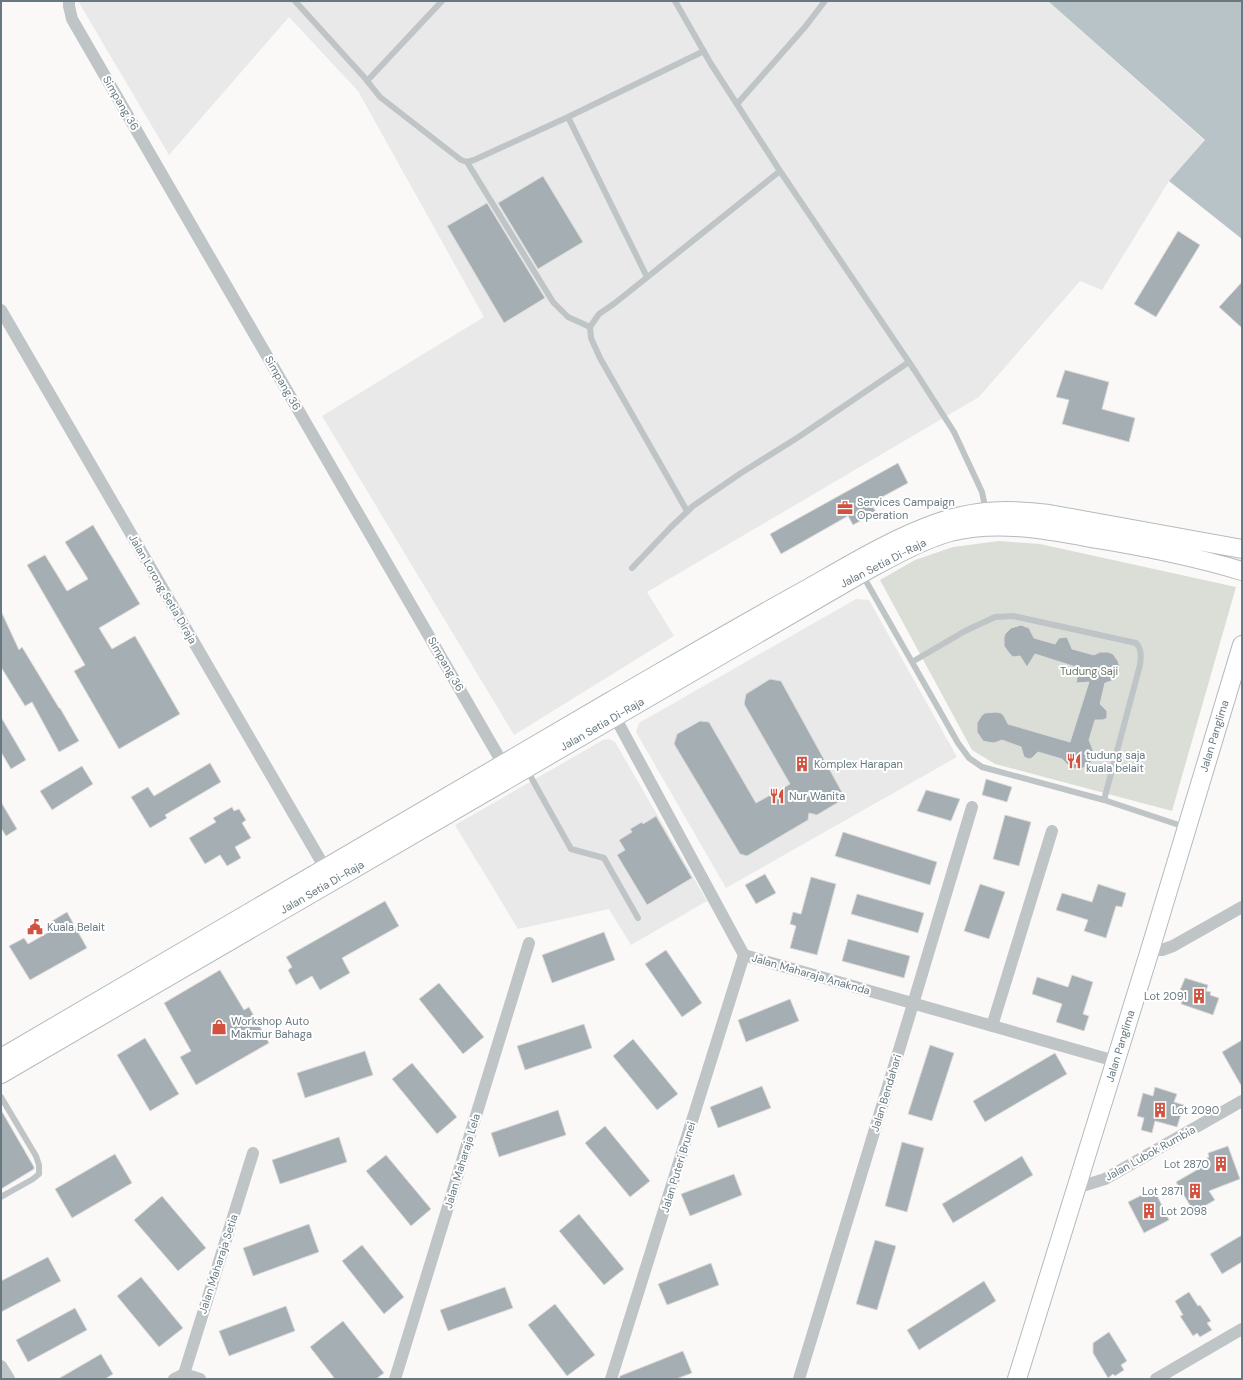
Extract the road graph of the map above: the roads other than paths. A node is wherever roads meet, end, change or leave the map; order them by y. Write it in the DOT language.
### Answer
graph roads {
  1 [pos="69,1"];
  2 [pos="295,1"];
  3 [pos="442,1"];
  4 [pos="675,1"];
  5 [pos="825,1"];
  6 [pos="704,51"];
  7 [pos="367,81"];
  8 [pos="737,104"];
  9 [pos="568,117"];
  10 [pos="467,162"];
  11 [pos="780,171"];
  12 [pos="647,277"];
  13 [pos="1,310"];
  14 [pos="590,327"];
  15 [pos="908,362"];
  16 [pos="687,511"];
  17 [pos="986,511"];
  18 [pos="1242,549"];
  19 [pos="632,568"];
  20 [pos="1242,571"];
  21 [pos="862,573"];
  22 [pos="1242,645"];
  23 [pos="912,662"];
  24 [pos="615,717"];
  25 [pos="503,764"];
  26 [pos="526,768"];
  27 [pos="1104,800"];
  28 [pos="972,807"];
  29 [pos="1187,827"];
  30 [pos="1052,830"];
  31 [pos="325,868"];
  32 [pos="1242,907"];
  33 [pos="638,918"];
  34 [pos="529,943"];
  35 [pos="1150,950"];
  36 [pos="744,955"];
  37 [pos="913,1004"];
  38 [pos="992,1026"];
  39 [pos="1,1058"];
  40 [pos="1115,1061"];
  41 [pos="1,1074"];
  42 [pos="1,1097"];
  43 [pos="1242,1101"];
  44 [pos="253,1153"];
  45 [pos="1076,1188"];
  46 [pos="1,1198"];
  47 [pos="1242,1330"];
  48 [pos="1,1366"];
  49 [pos="179,1376"];
  50 [pos="9,1379"];
  51 [pos="200,1379"];
  52 [pos="394,1379"];
  53 [pos="611,1379"];
  54 [pos="799,1379"];
  55 [pos="1017,1379"];
  56 [pos="1156,1379"];
  1 -- 25 [label="street, Simpang 36"];
  2 -- 7 [label="lane"];
  3 -- 7 [label="lane"];
  4 -- 6 [label="lane"];
  5 -- 8 [label="lane"];
  6 -- 8 [label="lane"];
  6 -- 9 [label="lane"];
  7 -- 10 [label="lane"];
  8 -- 11 [label="lane"];
  9 -- 10 [label="lane"];
  9 -- 12 [label="lane"];
  10 -- 14 [label="lane"];
  11 -- 12 [label="lane"];
  11 -- 15 [label="lane"];
  12 -- 14 [label="lane"];
  13 -- 31 [label="street, Jalan Lorong Setia Diraja"];
  14 -- 16 [label="lane"];
  15 -- 16 [label="lane"];
  15 -- 17 [label="lane"];
  16 -- 19 [label="lane"];
  17 -- 18 [label="main road, Jalan Setia Di-Raja"];
  17 -- 25 [label="main road, Jalan Setia Di-Raja"];
  20 -- 21 [label="main road, Jalan Setia Di-Raja"];
  21 -- 23 [label="lane"];
  21 -- 24 [label="main road, Jalan Setia Di-Raja"];
  22 -- 29 [label="main road, Jalan Panglima"];
  23 -- 27 [label="lane"];
  23 -- 27 [label="lane"];
  24 -- 26 [label="main road, Jalan Setia Di-Raja"];
  24 -- 36 [label="street, Jalan Maharaja Anaknda"];
  25 -- 31 [label="main road, Jalan Setia Di-Raja"];
  26 -- 33 [label="lane"];
  26 -- 41 [label="main road, Jalan Setia Di-Raja"];
  27 -- 29 [label="lane"];
  28 -- 37 [label="street, Jalan Bendahari"];
  29 -- 35 [label="main road, Jalan Panglima"];
  30 -- 38 [label="street"];
  31 -- 39 [label="main road, Jalan Setia Di-Raja"];
  32 -- 35 [label="street"];
  34 -- 52 [label="street, Jalan Maharaja Lela"];
  35 -- 40 [label="main road, Jalan Panglima"];
  36 -- 37 [label="street, Jalan Maharaja Anaknda"];
  36 -- 53 [label="street, Jalan Puteri Brunei"];
  37 -- 38 [label="street, Jalan Maharaja Anaknda"];
  37 -- 54 [label="street, Jalan Bendahari"];
  38 -- 40 [label="street, Jalan Maharaja Anaknda"];
  40 -- 45 [label="main road, Jalan Panglima"];
  42 -- 46 [label="lane"];
  43 -- 45 [label="street, Jalan Lubok Rumbia"];
  44 -- 49 [label="street, Jalan Maharaja Setia"];
  45 -- 55 [label="main road, Jalan Panglima"];
  47 -- 56 [label="street"];
  48 -- 50 [label="street"];
  49 -- 51 [label="street"];
}
